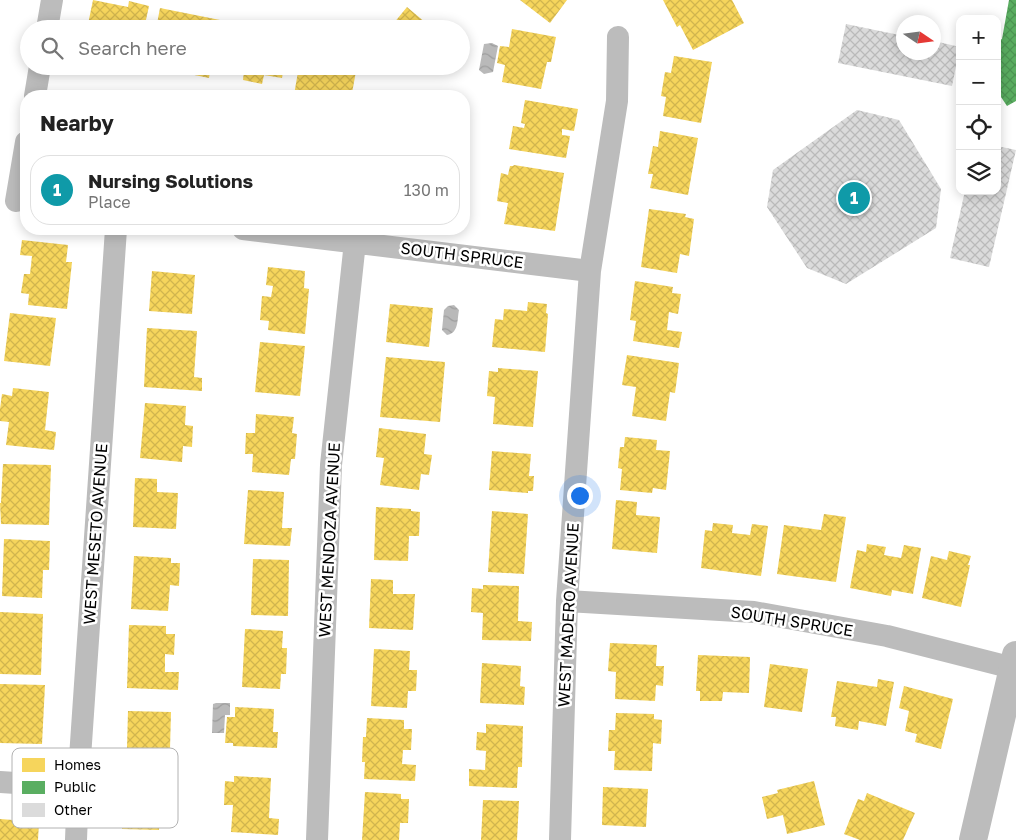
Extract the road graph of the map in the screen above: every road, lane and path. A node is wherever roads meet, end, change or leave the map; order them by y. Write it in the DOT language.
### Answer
graph roads {
  1 [pos="52,0"];
  2 [pos="49,20"];
  3 [pos="618,37"];
  4 [pos="38,75"];
  5 [pos="35,90"];
  6 [pos="20,172"];
  7 [pos="14,201"];
  8 [pos="116,235"];
  9 [pos="295,235"];
  10 [pos="355,242"];
  11 [pos="590,272"];
  12 [pos="567,600"];
  13 [pos="1014,661"];
  14 [pos="1008,724"];
  15 [pos="81,748"];
  16 [pos="317,840"];
  17 [pos="560,840"];
  18 [pos="974,840"];
  1 -- 2 [label="street"];
  3 -- 11 [label="street, WEST MADERO AVENUE"];
  4 -- 5 [label="street"];
  6 -- 7 [label="street"];
  8 -- 15 [label="street, WEST MESETO AVENUE"];
  9 -- 10 [label="street, SOUTH SPRUCE"];
  10 -- 11 [label="street, SOUTH SPRUCE"];
  10 -- 16 [label="street, WEST MENDOZA AVENUE"];
  11 -- 12 [label="street, WEST MADERO AVENUE"];
  12 -- 13 [label="street, SOUTH SPRUCE"];
  12 -- 17 [label="street, WEST MADERO AVENUE"];
  13 -- 14 [label="street"];
  14 -- 18 [label="street"];
}
